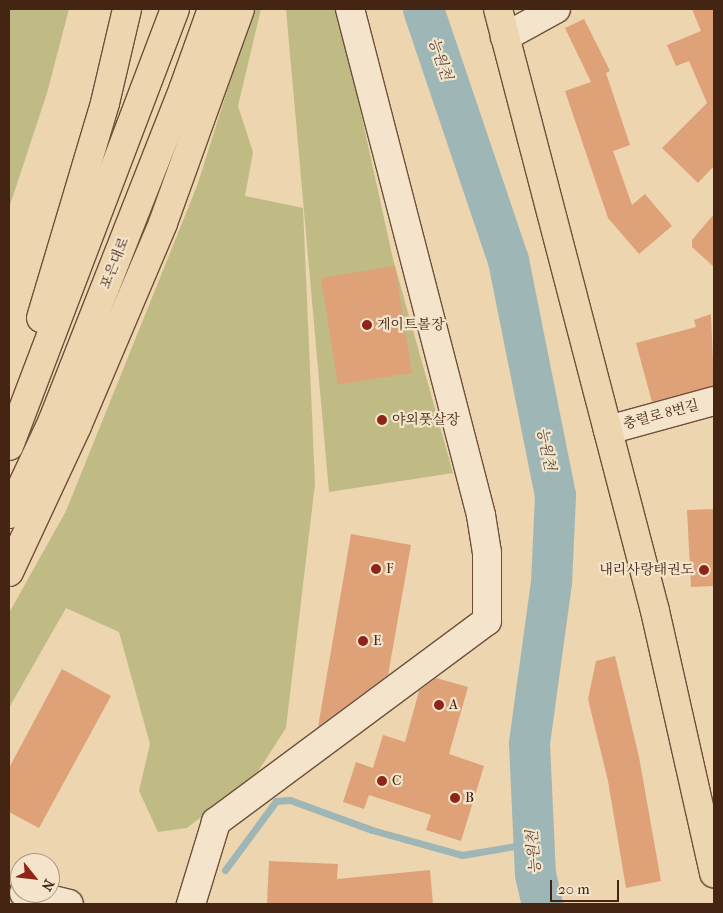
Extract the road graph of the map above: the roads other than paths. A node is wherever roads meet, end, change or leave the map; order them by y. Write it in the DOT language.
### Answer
graph roads {
  1 [pos="126,9"];
  2 [pos="175,9"];
  3 [pos="212,9"];
  4 [pos="240,9"];
  5 [pos="350,9"];
  6 [pos="498,9"];
  7 [pos="556,9"];
  8 [pos="505,37"];
  9 [pos="714,400"];
  10 [pos="9,407"];
  11 [pos="608,430"];
  12 [pos="9,446"];
  13 [pos="9,514"];
  14 [pos="9,572"];
  15 [pos="714,873"];
  16 [pos="191,904"];
  1 -- 10 [label="main road"];
  2 -- 12 [label="main road"];
  3 -- 13 [label="main road, 포은대로"];
  4 -- 14 [label="main road"];
  5 -- 16 [label="street"];
  6 -- 8 [label="main road"];
  7 -- 8 [label="street"];
  8 -- 11 [label="main road"];
  9 -- 11 [label="street, 충렬로 8번길"];
  11 -- 15 [label="main road"];
}
